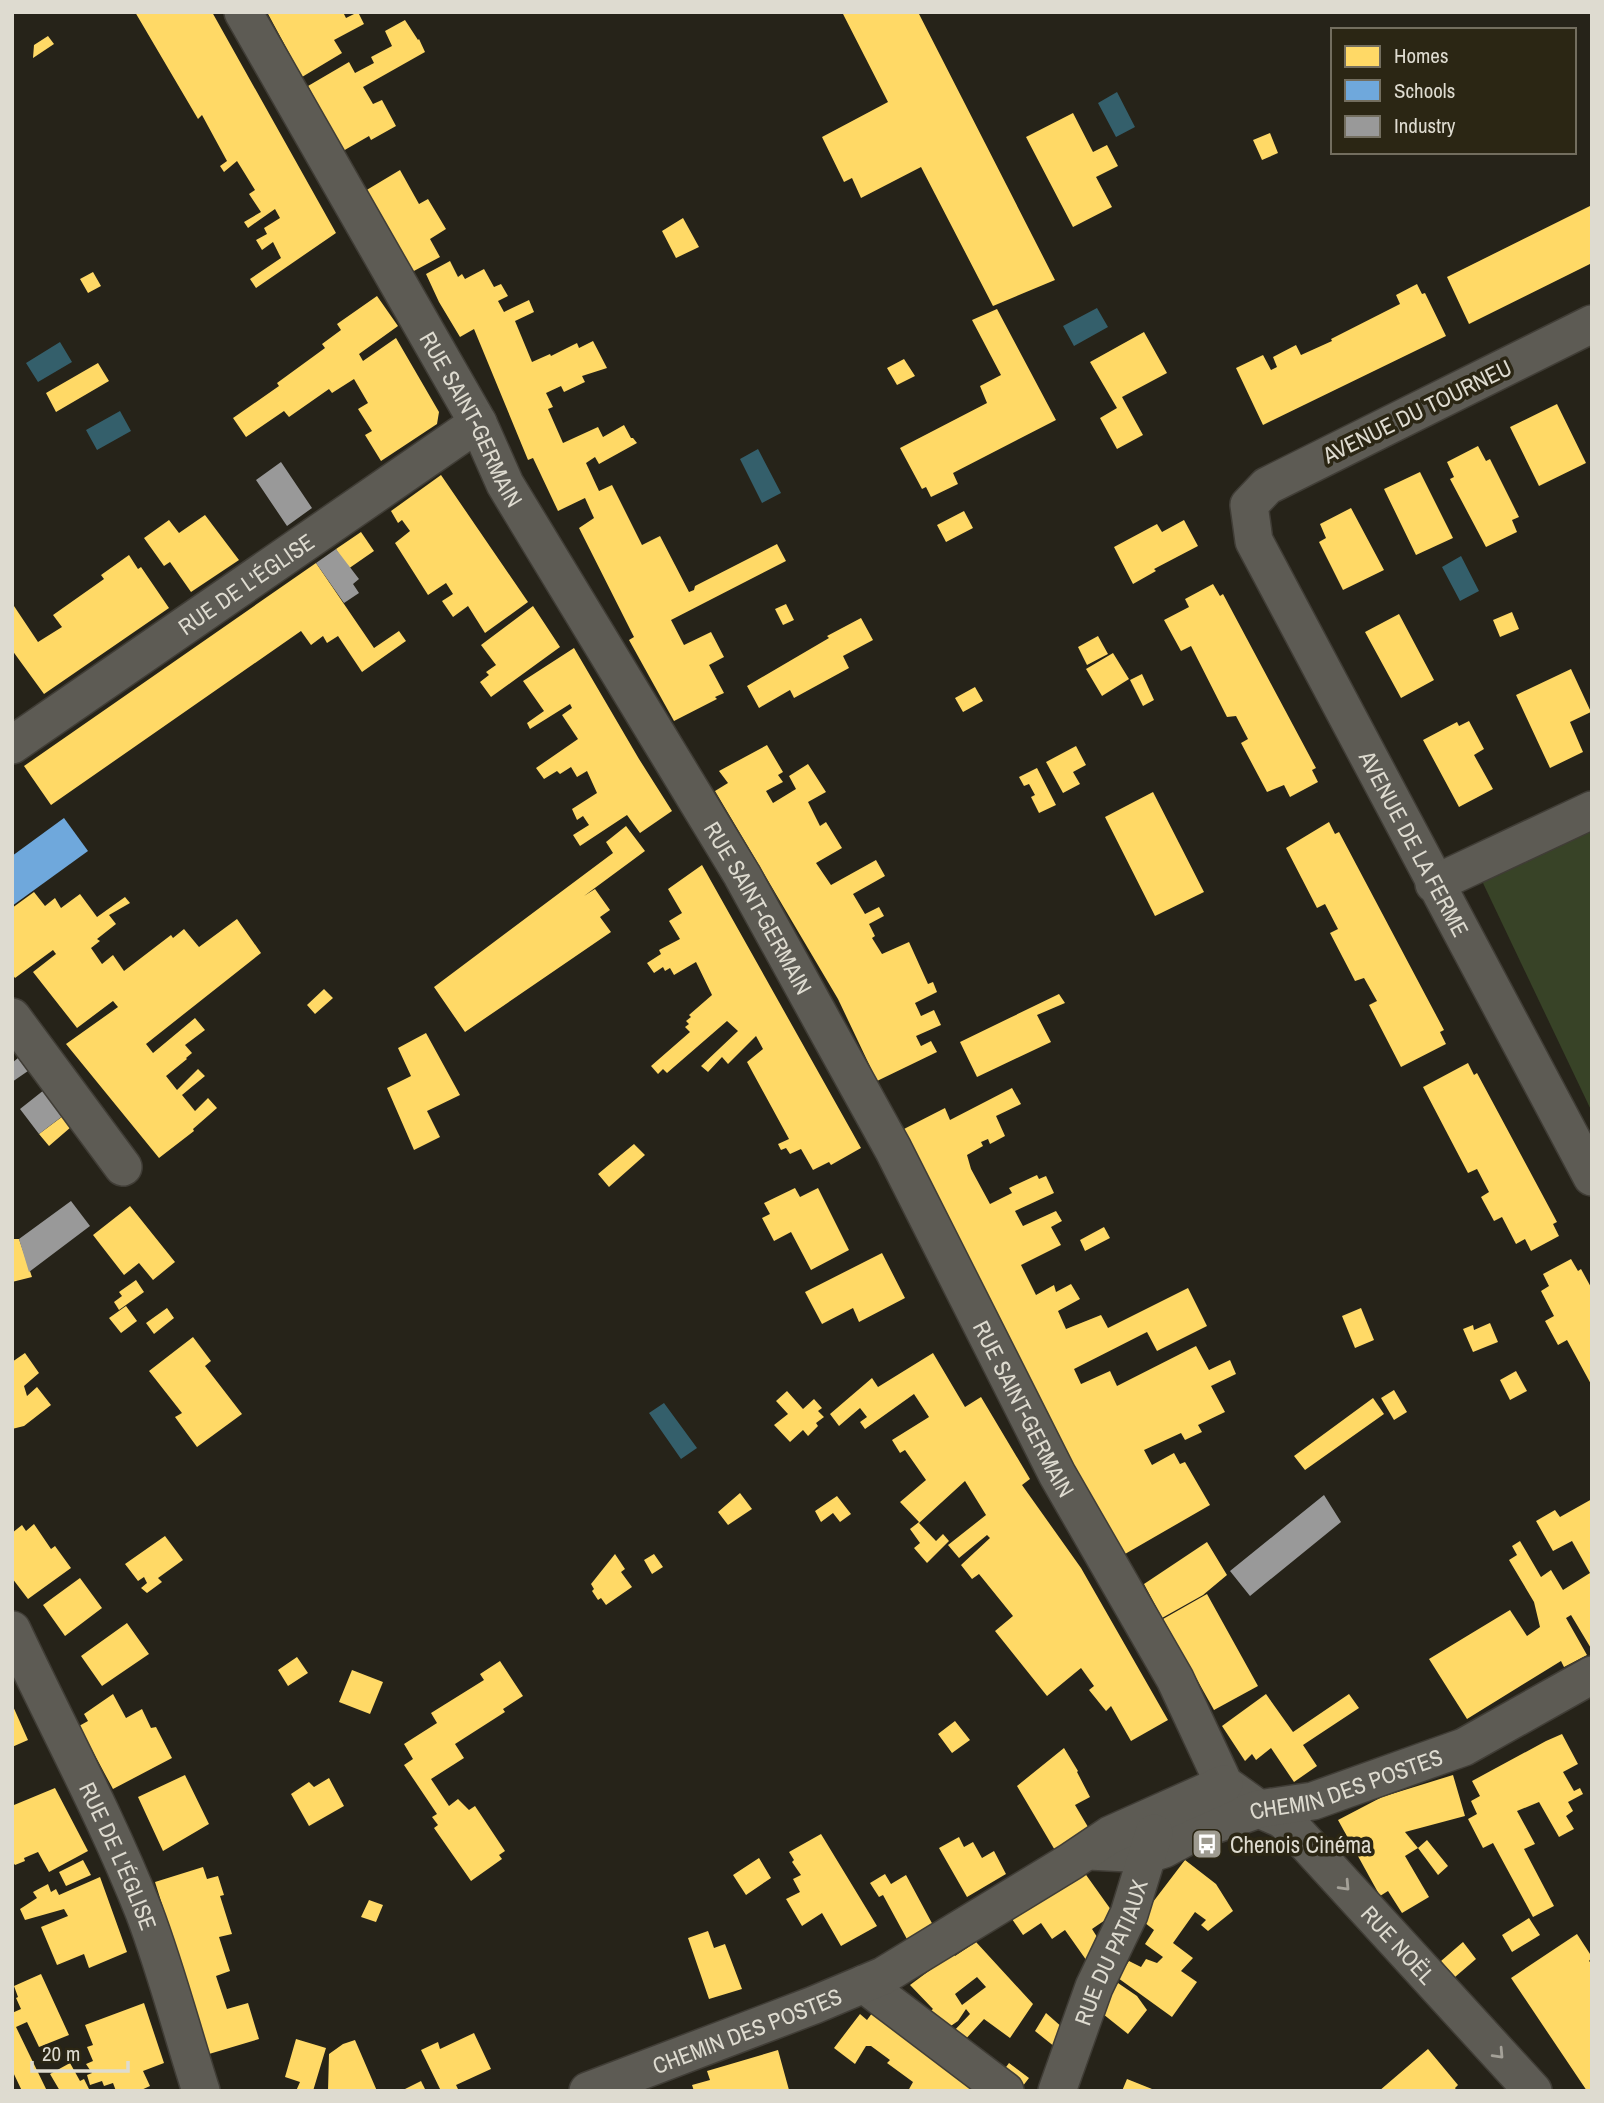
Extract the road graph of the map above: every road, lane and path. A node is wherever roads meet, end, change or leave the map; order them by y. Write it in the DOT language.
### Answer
graph roads {
  1 [pos="243,12"];
  2 [pos="1592,324"];
  3 [pos="478,423"];
  4 [pos="1249,505"];
  5 [pos="12,745"];
  6 [pos="1592,810"];
  7 [pos="1434,884"];
  8 [pos="12,1017"];
  9 [pos="123,1167"];
  10 [pos="1592,1177"];
  11 [pos="12,1630"];
  12 [pos="1592,1675"];
  13 [pos="1224,1784"];
  14 [pos="1259,1809"];
  15 [pos="1160,1813"];
  16 [pos="1088,1851"];
  17 [pos="1148,1854"];
  18 [pos="864,1984"];
  19 [pos="201,2091"];
  20 [pos="588,2091"];
  21 [pos="1004,2091"];
  22 [pos="1057,2091"];
  23 [pos="1533,2091"];
  1 -- 3 [label="street, RUE SAINT-GERMAIN"];
  2 -- 4 [label="street, AVENUE DU TOURNEU"];
  3 -- 5 [label="street, RUE DE L'ÉGLISE"];
  3 -- 13 [label="street, RUE SAINT-GERMAIN"];
  4 -- 7 [label="street, AVENUE DE LA FERME"];
  6 -- 7 [label="street"];
  7 -- 10 [label="street, AVENUE DE LA FERME"];
  8 -- 9 [label="street"];
  11 -- 19 [label="street, RUE DE L'ÉGLISE"];
  12 -- 14 [label="street, CHEMIN DES POSTES"];
  13 -- 14 [label="street, RUE SAINT-GERMAIN"];
  13 -- 15 [label="street, CHEMIN DES POSTES"];
  14 -- 17 [label="street, CHEMIN DES POSTES"];
  14 -- 23 [label="street, RUE NOËL, one-way"];
  15 -- 16 [label="street, CHEMIN DES POSTES"];
  15 -- 17 [label="street, RUE DU PATIAUX"];
  16 -- 17 [label="street, CHEMIN DES POSTES"];
  16 -- 18 [label="street, CHEMIN DES POSTES"];
  17 -- 22 [label="street, RUE DU PATIAUX"];
  18 -- 20 [label="street, CHEMIN DES POSTES"];
  18 -- 21 [label="street, CHEMIN DES POSTES"];
}
